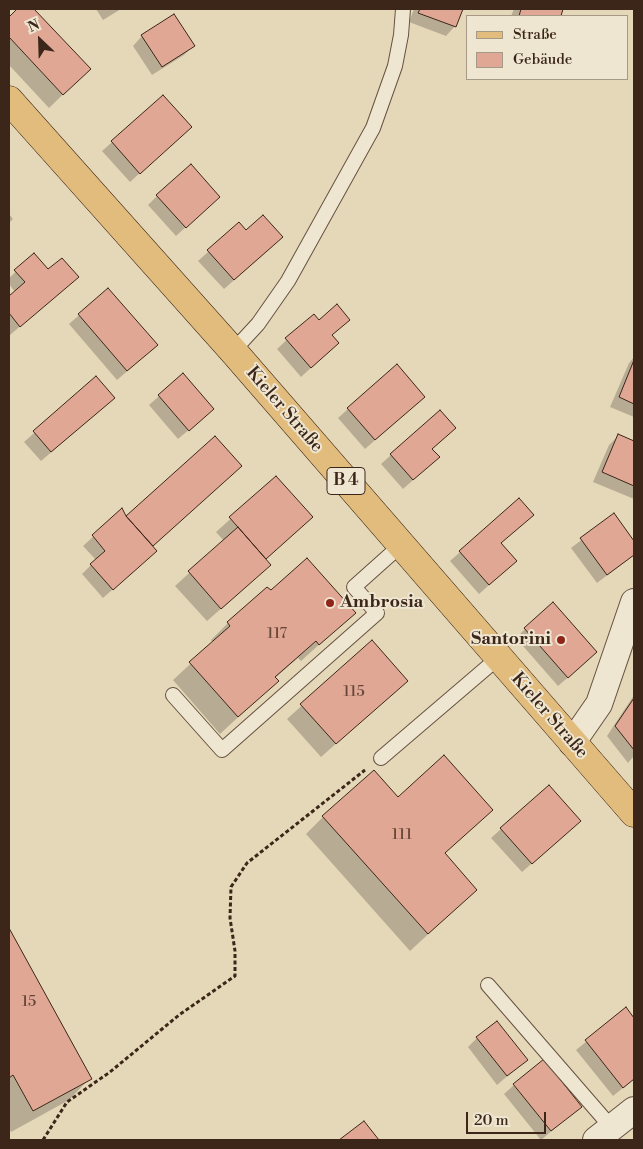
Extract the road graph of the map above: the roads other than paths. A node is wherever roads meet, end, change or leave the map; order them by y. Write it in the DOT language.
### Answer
graph roads {
  1 [pos="403,9"];
  2 [pos="9,100"];
  3 [pos="234,351"];
  4 [pos="401,545"];
  5 [pos="634,602"];
  6 [pos="498,658"];
  7 [pos="173,695"];
  8 [pos="572,743"];
  9 [pos="381,758"];
  10 [pos="634,813"];
  11 [pos="488,986"];
  12 [pos="634,1110"];
  13 [pos="604,1134"];
  1 -- 3 [label="lane"];
  2 -- 3 [label="main road, Kieler Straße / B 4"];
  3 -- 4 [label="main road, Kieler Straße / B 4"];
  4 -- 6 [label="main road, Kieler Straße / B 4"];
  4 -- 7 [label="lane"];
  5 -- 8 [label="street"];
  6 -- 8 [label="main road, Kieler Straße / B 4"];
  6 -- 9 [label="lane"];
  8 -- 10 [label="main road, Kieler Straße / B 4"];
  11 -- 13 [label="lane"];
  12 -- 13 [label="street"];
}
